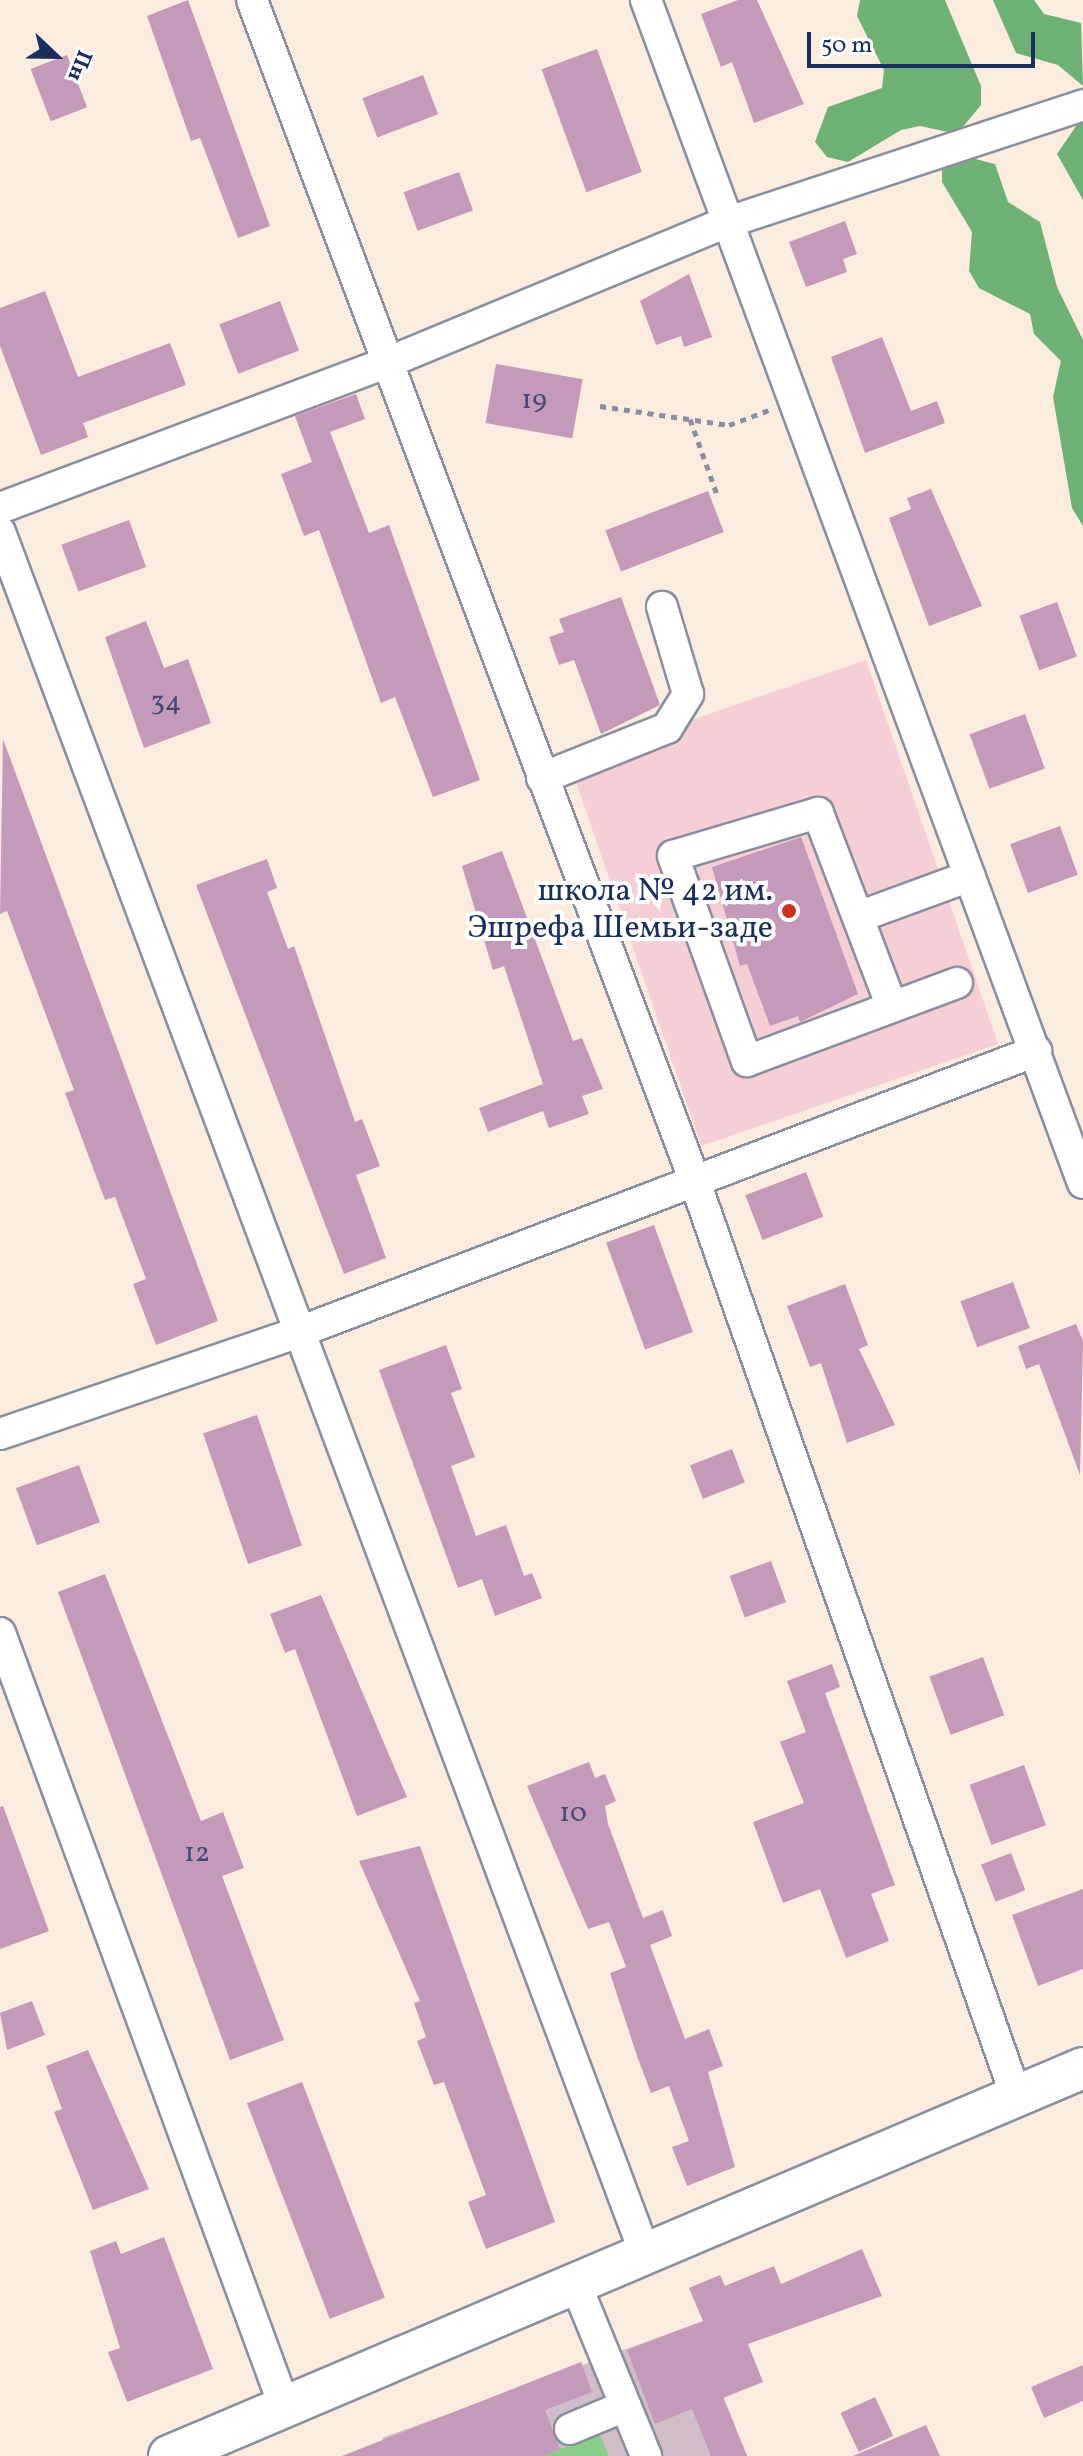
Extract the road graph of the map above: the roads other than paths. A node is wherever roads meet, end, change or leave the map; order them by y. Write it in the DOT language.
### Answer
graph roads {
  1 [pos="252,0"];
  2 [pos="646,0"];
  3 [pos="1083,105"];
  4 [pos="725,223"];
  5 [pos="384,364"];
  6 [pos="0,508"];
  7 [pos="0,532"];
  8 [pos="662,607"];
  9 [pos="542,778"];
  10 [pos="970,876"];
  11 [pos="858,917"];
  12 [pos="957,983"];
  13 [pos="892,1007"];
  14 [pos="1036,1051"];
  15 [pos="694,1179"];
  16 [pos="1083,1183"];
  17 [pos="299,1332"];
  18 [pos="0,1434"];
  19 [pos="0,1633"];
  20 [pos="1083,2068"];
  21 [pos="1016,2096"];
  22 [pos="646,2256"];
  23 [pos="576,2285"];
  24 [pos="625,2406"];
  25 [pos="285,2408"];
  26 [pos="570,2429"];
  27 [pos="169,2456"];
  28 [pos="646,2456"];
  1 -- 5 [label="street"];
  2 -- 4 [label="street"];
  3 -- 4 [label="street"];
  4 -- 5 [label="street"];
  4 -- 10 [label="street"];
  5 -- 6 [label="street"];
  5 -- 9 [label="street"];
  7 -- 17 [label="street"];
  8 -- 9 [label="street"];
  9 -- 15 [label="street"];
  10 -- 11 [label="street"];
  10 -- 14 [label="street"];
  11 -- 13 [label="street"];
  11 -- 13 [label="street"];
  12 -- 13 [label="street"];
  14 -- 15 [label="street"];
  14 -- 16 [label="street"];
  15 -- 17 [label="street"];
  15 -- 21 [label="street"];
  17 -- 18 [label="street"];
  17 -- 22 [label="street"];
  19 -- 25 [label="street"];
  20 -- 21 [label="main road"];
  21 -- 22 [label="main road"];
  22 -- 23 [label="main road"];
  23 -- 24 [label="street"];
  23 -- 25 [label="main road"];
  24 -- 26 [label="street"];
  24 -- 28 [label="street"];
  25 -- 27 [label="main road"];
}
